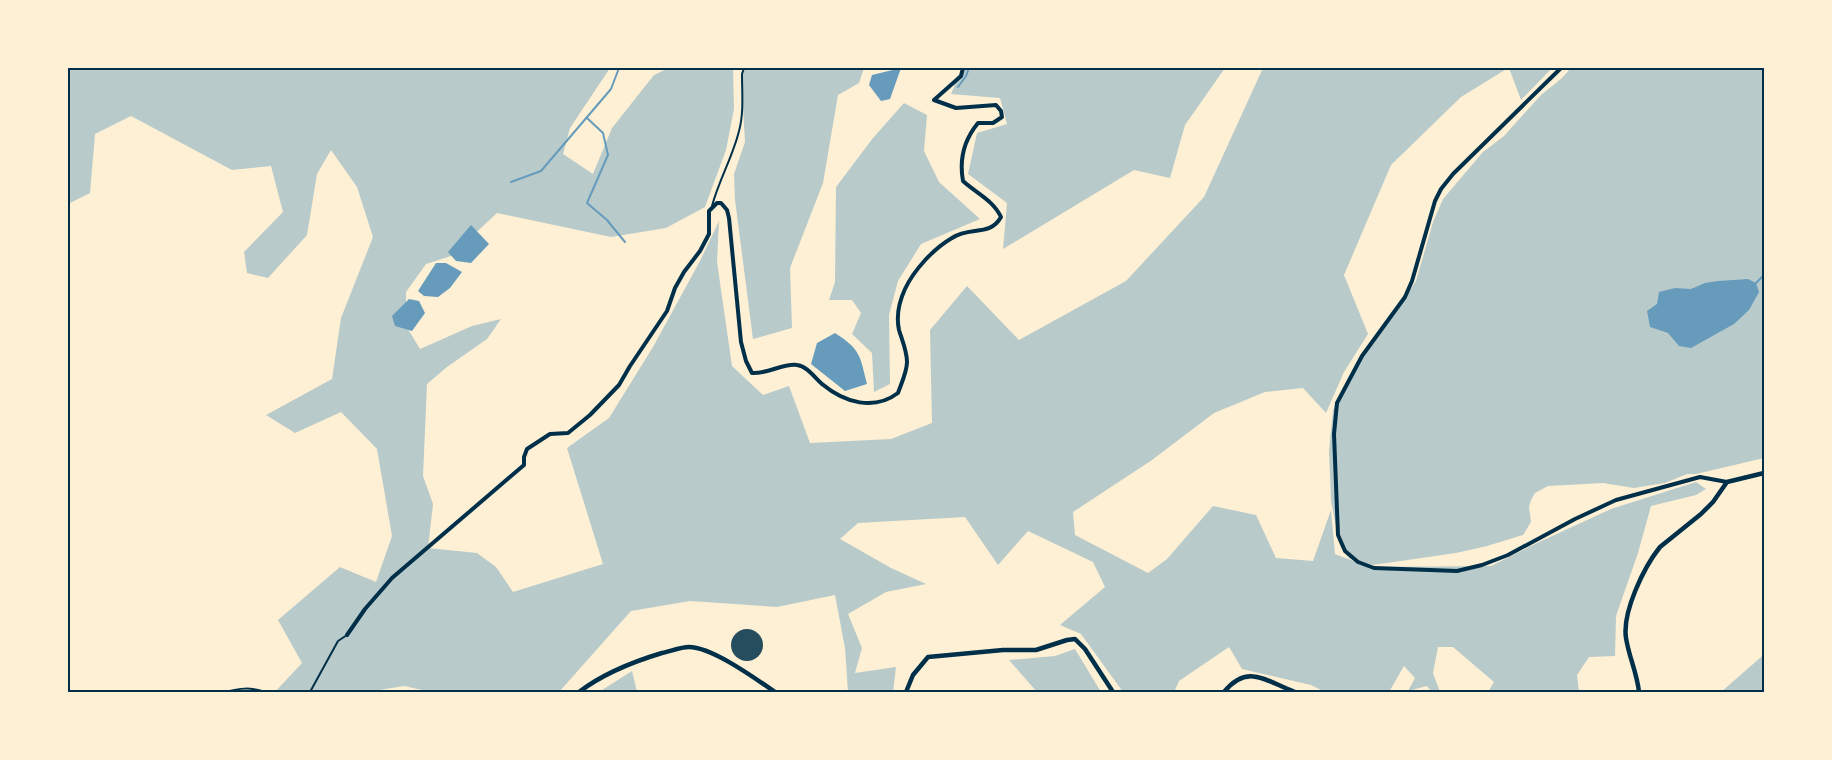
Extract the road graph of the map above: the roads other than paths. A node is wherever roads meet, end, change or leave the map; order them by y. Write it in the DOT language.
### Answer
graph roads {
  1 [pos="744,68"];
  2 [pos="963,68"];
  3 [pos="1561,68"];
  4 [pos="712,206"];
  5 [pos="1764,473"];
  6 [pos="1727,482"];
  7 [pos="347,635"];
  8 [pos="225,693"];
  9 [pos="265,693"];
  10 [pos="310,693"];
  11 [pos="579,693"];
  12 [pos="775,693"];
  13 [pos="906,693"];
  14 [pos="1113,693"];
  15 [pos="1224,693"];
  16 [pos="1295,693"];
  17 [pos="1639,693"];
  1 -- 4 [label="lane"];
  2 -- 4 [label="street"];
  3 -- 6 [label="street"];
  4 -- 7 [label="street"];
  5 -- 6 [label="street"];
  6 -- 17 [label="street"];
  7 -- 10 [label="lane"];
  8 -- 9 [label="lane"];
  11 -- 12 [label="street"];
  13 -- 14 [label="street"];
  15 -- 16 [label="street"];
}
